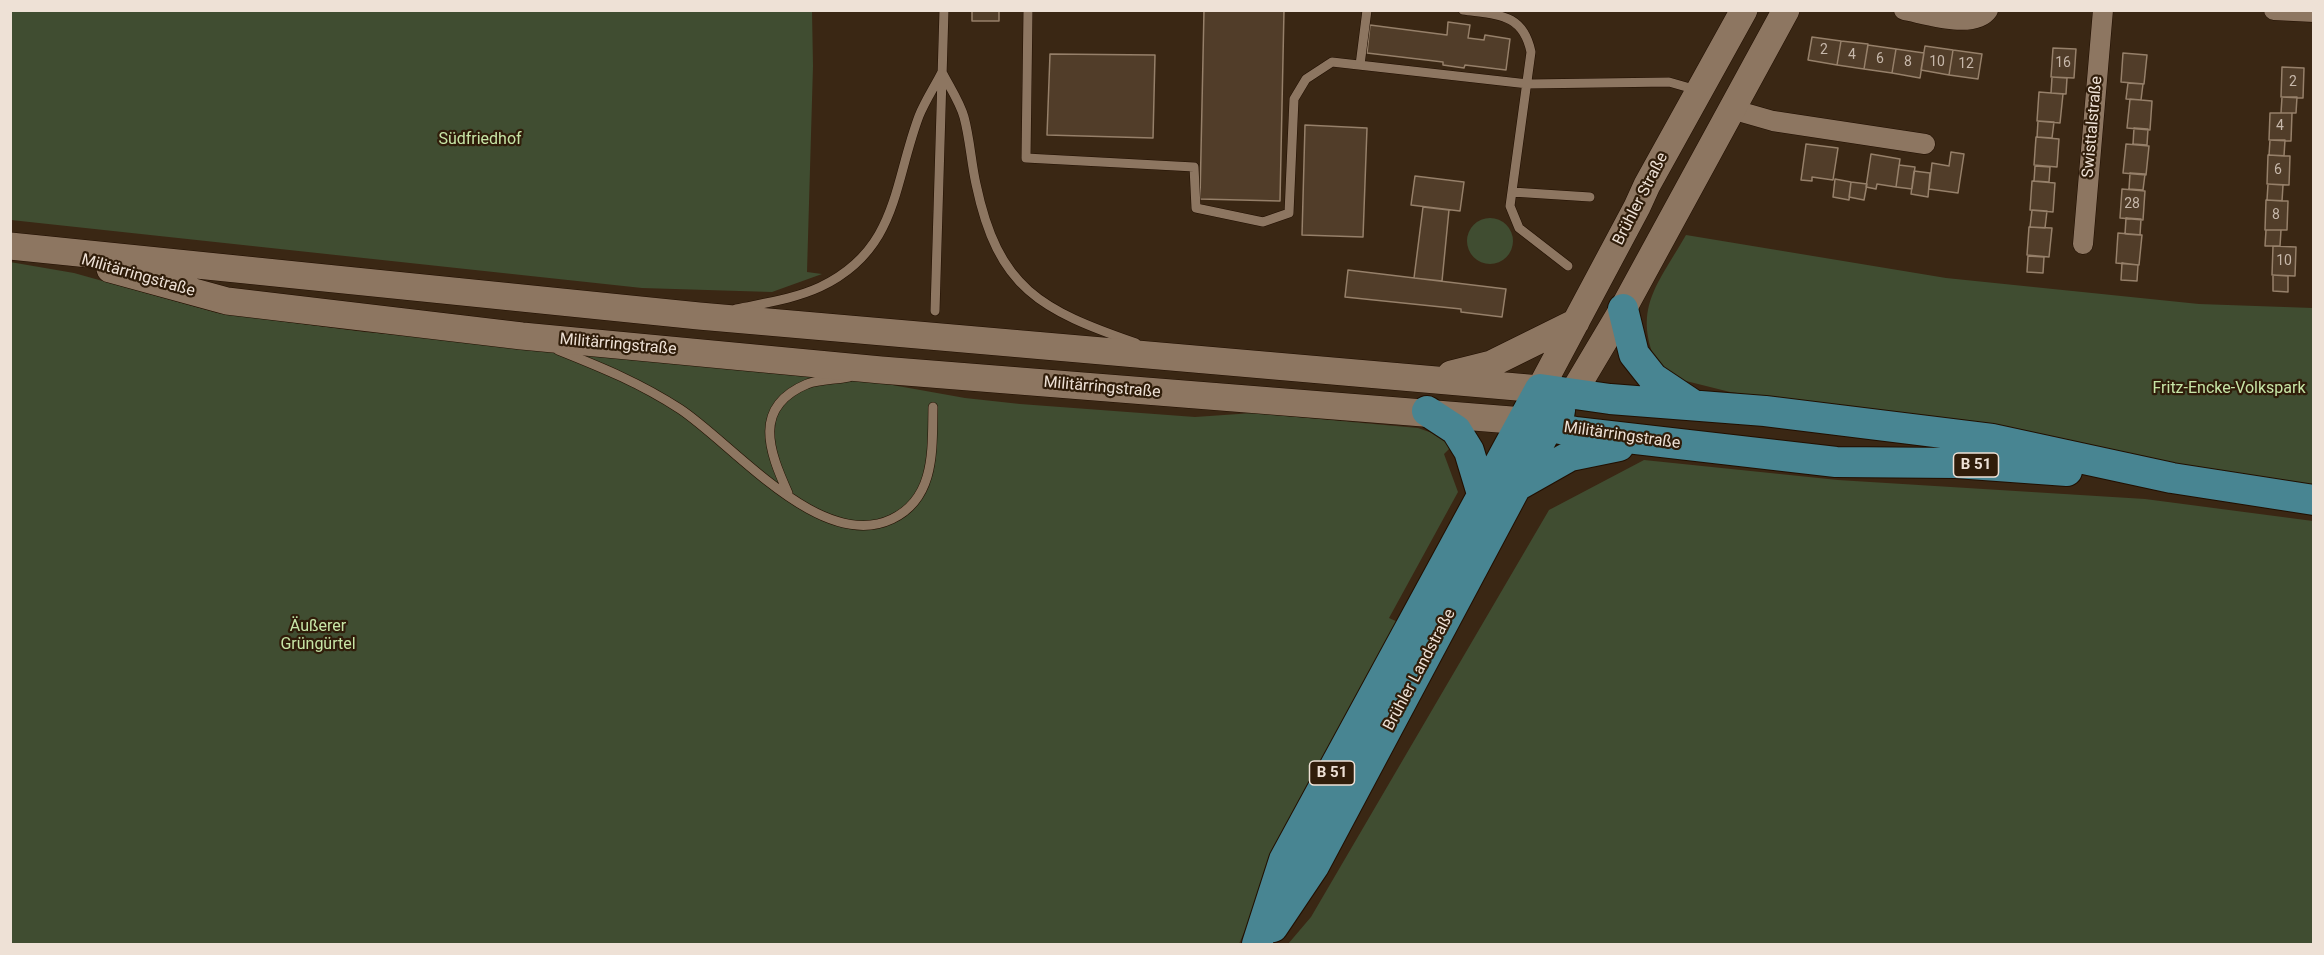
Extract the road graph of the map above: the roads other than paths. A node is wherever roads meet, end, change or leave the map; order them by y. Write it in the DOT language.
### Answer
graph roads {
  1 [pos="944,10"];
  2 [pos="1028,10"];
  3 [pos="1367,10"];
  4 [pos="1463,10"];
  5 [pos="1744,10"];
  6 [pos="1786,10"];
  7 [pos="1904,10"];
  8 [pos="1988,10"];
  9 [pos="2103,10"];
  10 [pos="2274,10"];
  11 [pos="2313,12"];
  12 [pos="1360,65"];
  13 [pos="942,72"];
  14 [pos="1528,84"];
  15 [pos="1698,90"];
  16 [pos="1731,108"];
  17 [pos="1925,144"];
  18 [pos="1512,192"];
  19 [pos="1590,197"];
  20 [pos="2083,244"];
  21 [pos="10,246"];
  22 [pos="40,249"];
  23 [pos="1568,266"];
  24 [pos="1623,309"];
  25 [pos="935,310"];
  26 [pos="699,316"];
  27 [pos="1576,322"];
  28 [pos="522,336"];
  29 [pos="1169,355"];
  30 [pos="881,370"];
  31 [pos="1430,380"];
  32 [pos="1540,389"];
  33 [pos="1573,393"];
  34 [pos="1695,405"];
  35 [pos="933,407"];
  36 [pos="1427,411"];
  37 [pos="1537,423"];
  38 [pos="1647,440"];
  39 [pos="2172,478"];
  40 [pos="1517,486"];
  41 [pos="1482,494"];
  42 [pos="789,495"];
  43 [pos="2313,500"];
  44 [pos="1259,945"];
  1 -- 13 [label="lane"];
  2 -- 12 [label="lane"];
  3 -- 12 [label="lane"];
  4 -- 14 [label="lane"];
  5 -- 15 [label="main road, Brühler Straße"];
  6 -- 16 [label="main road"];
  7 -- 8 [label="street"];
  9 -- 20 [label="street, Swisttalstraße"];
  10 -- 11 [label="street"];
  12 -- 14 [label="lane"];
  13 -- 25 [label="lane"];
  13 -- 26 [label="lane"];
  13 -- 29 [label="lane"];
  14 -- 15 [label="lane"];
  14 -- 18 [label="lane"];
  15 -- 16 [label="main road"];
  15 -- 27 [label="main road, Brühler Straße"];
  16 -- 17 [label="street"];
  16 -- 24 [label="main road"];
  18 -- 19 [label="lane"];
  18 -- 23 [label="lane"];
  21 -- 22 [label="main road, Militärringstraße"];
  22 -- 26 [label="main road, Militärringstraße"];
  22 -- 28 [label="main road, Militärringstraße"];
  24 -- 33 [label="main road"];
  24 -- 34 [label="main road, B 51"];
  26 -- 29 [label="main road, Militärringstraße"];
  27 -- 31 [label="main road"];
  27 -- 32 [label="main road, Brühler Straße"];
  28 -- 30 [label="main road, Militärringstraße"];
  28 -- 42 [label="lane"];
  29 -- 31 [label="main road, Militärringstraße"];
  30 -- 36 [label="main road, Militärringstraße"];
  30 -- 42 [label="lane"];
  31 -- 32 [label="main road, Militärringstraße"];
  32 -- 33 [label="main road, Militärringstraße / B 51"];
  32 -- 37 [label="main road, Brühler Landstraße / B 51"];
  33 -- 34 [label="main road, Militärringstraße / B 51"];
  33 -- 37 [label="main road, Brühler Landstraße / B 51"];
  34 -- 39 [label="main road, Militärringstraße / B 51"];
  35 -- 42 [label="lane"];
  36 -- 37 [label="main road, Militärringstraße"];
  36 -- 41 [label="main road"];
  37 -- 38 [label="main road, Militärringstraße / B 51"];
  37 -- 40 [label="main road, Brühler Landstraße / B 51"];
  37 -- 41 [label="main road, Brühler Landstraße / B 51"];
  38 -- 39 [label="main road, Militärringstraße / B 51"];
  38 -- 40 [label="main road, B 51"];
  39 -- 43 [label="main road, Militärringstraße / B 51"];
  40 -- 44 [label="main road, Brühler Landstraße / B 51"];
  41 -- 44 [label="main road, Brühler Landstraße / B 51"];
}
